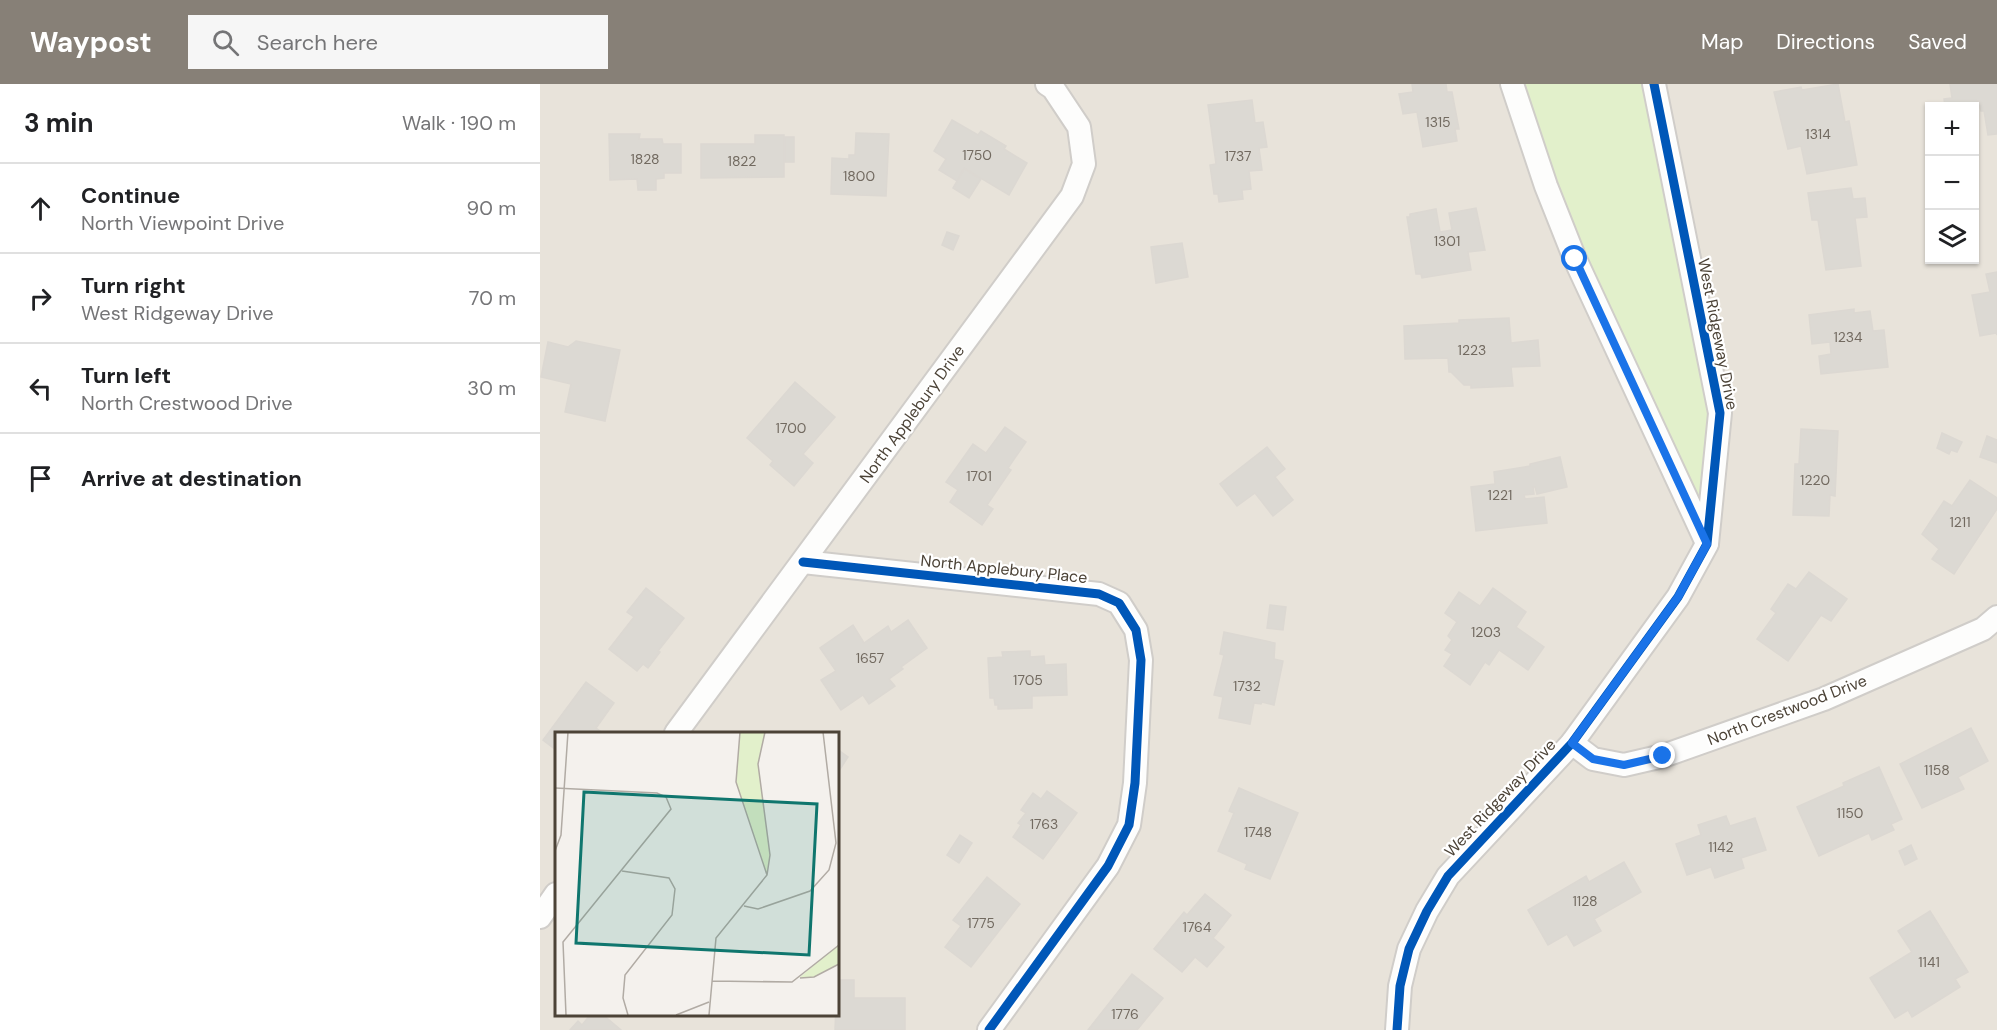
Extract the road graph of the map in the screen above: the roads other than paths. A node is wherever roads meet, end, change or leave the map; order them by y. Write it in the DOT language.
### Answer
graph roads {
  1 [pos="1047,84"];
  2 [pos="1512,84"];
  3 [pos="1654,84"];
  4 [pos="1707,544"];
  5 [pos="803,562"];
  6 [pos="1997,617"];
  7 [pos="677,732"];
  8 [pos="1572,743"];
  9 [pos="555,895"];
  10 [pos="540,917"];
  11 [pos="989,1030"];
  12 [pos="1397,1030"];
  1 -- 5 [label="street, North Applebury Drive"];
  2 -- 4 [label="street"];
  3 -- 4 [label="street, West Ridgeway Drive"];
  4 -- 8 [label="street, West Ridgeway Drive"];
  5 -- 7 [label="street, North Applebury Drive"];
  5 -- 11 [label="street, North Applebury Place"];
  6 -- 8 [label="street, North Crestwood Drive"];
  8 -- 12 [label="street, West Ridgeway Drive"];
  9 -- 10 [label="street"];
}
